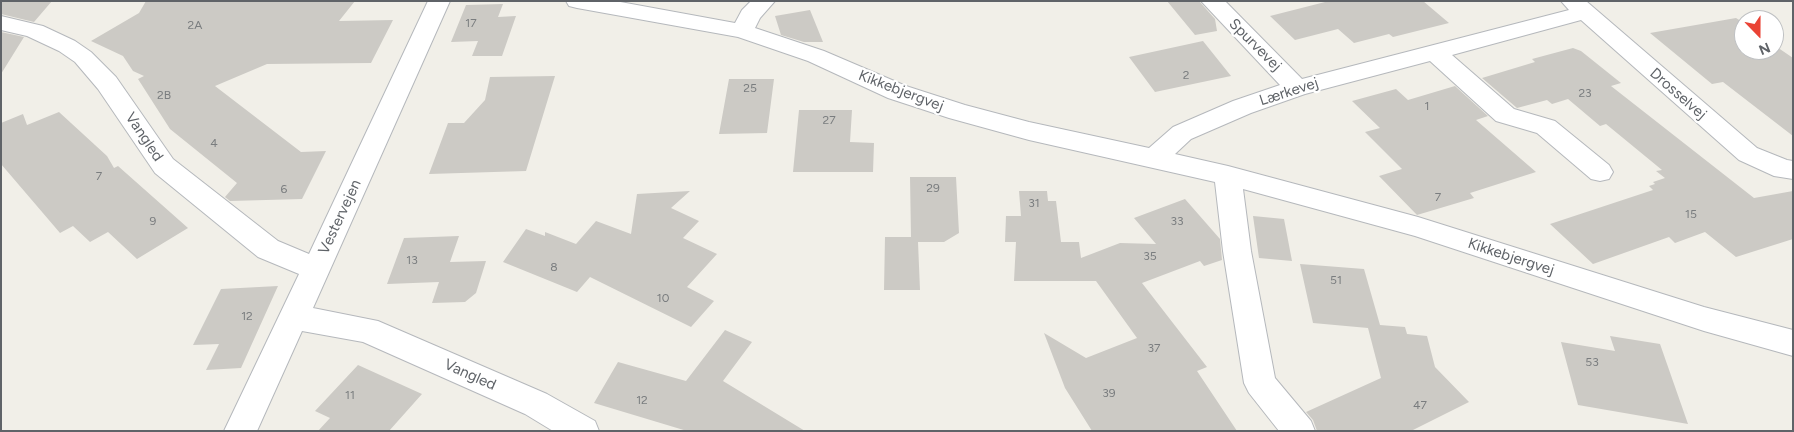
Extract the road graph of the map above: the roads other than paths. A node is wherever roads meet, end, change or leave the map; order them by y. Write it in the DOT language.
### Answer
graph roads {
  1 [pos="439,1"];
  2 [pos="577,1"];
  3 [pos="764,1"];
  4 [pos="1212,1"];
  5 [pos="1578,7"];
  6 [pos="1,23"];
  7 [pos="742,31"];
  8 [pos="1434,51"];
  9 [pos="1297,88"];
  10 [pos="1154,158"];
  11 [pos="1793,170"];
  12 [pos="1600,172"];
  13 [pos="1228,175"];
  14 [pos="316,269"];
  15 [pos="294,317"];
  16 [pos="1793,343"];
  17 [pos="240,431"];
  18 [pos="583,431"];
  19 [pos="1299,431"];
  1 -- 14 [label="street, Vestervejen"];
  2 -- 7 [label="street, Kikkebjergvej"];
  3 -- 7 [label="street"];
  4 -- 9 [label="street, Spurvevej"];
  5 -- 8 [label="street, Lærkevej"];
  5 -- 11 [label="street, Drosselvej"];
  6 -- 14 [label="street, Vangled"];
  7 -- 10 [label="street, Kikkebjergvej"];
  8 -- 9 [label="street, Lærkevej"];
  8 -- 12 [label="street"];
  9 -- 10 [label="street, Lærkevej"];
  10 -- 13 [label="street, Kikkebjergvej"];
  13 -- 16 [label="street, Kikkebjergvej"];
  13 -- 19 [label="street"];
  14 -- 15 [label="street, Vestervejen"];
  15 -- 17 [label="street, Vestervejen"];
  15 -- 18 [label="street, Vangled"];
}
